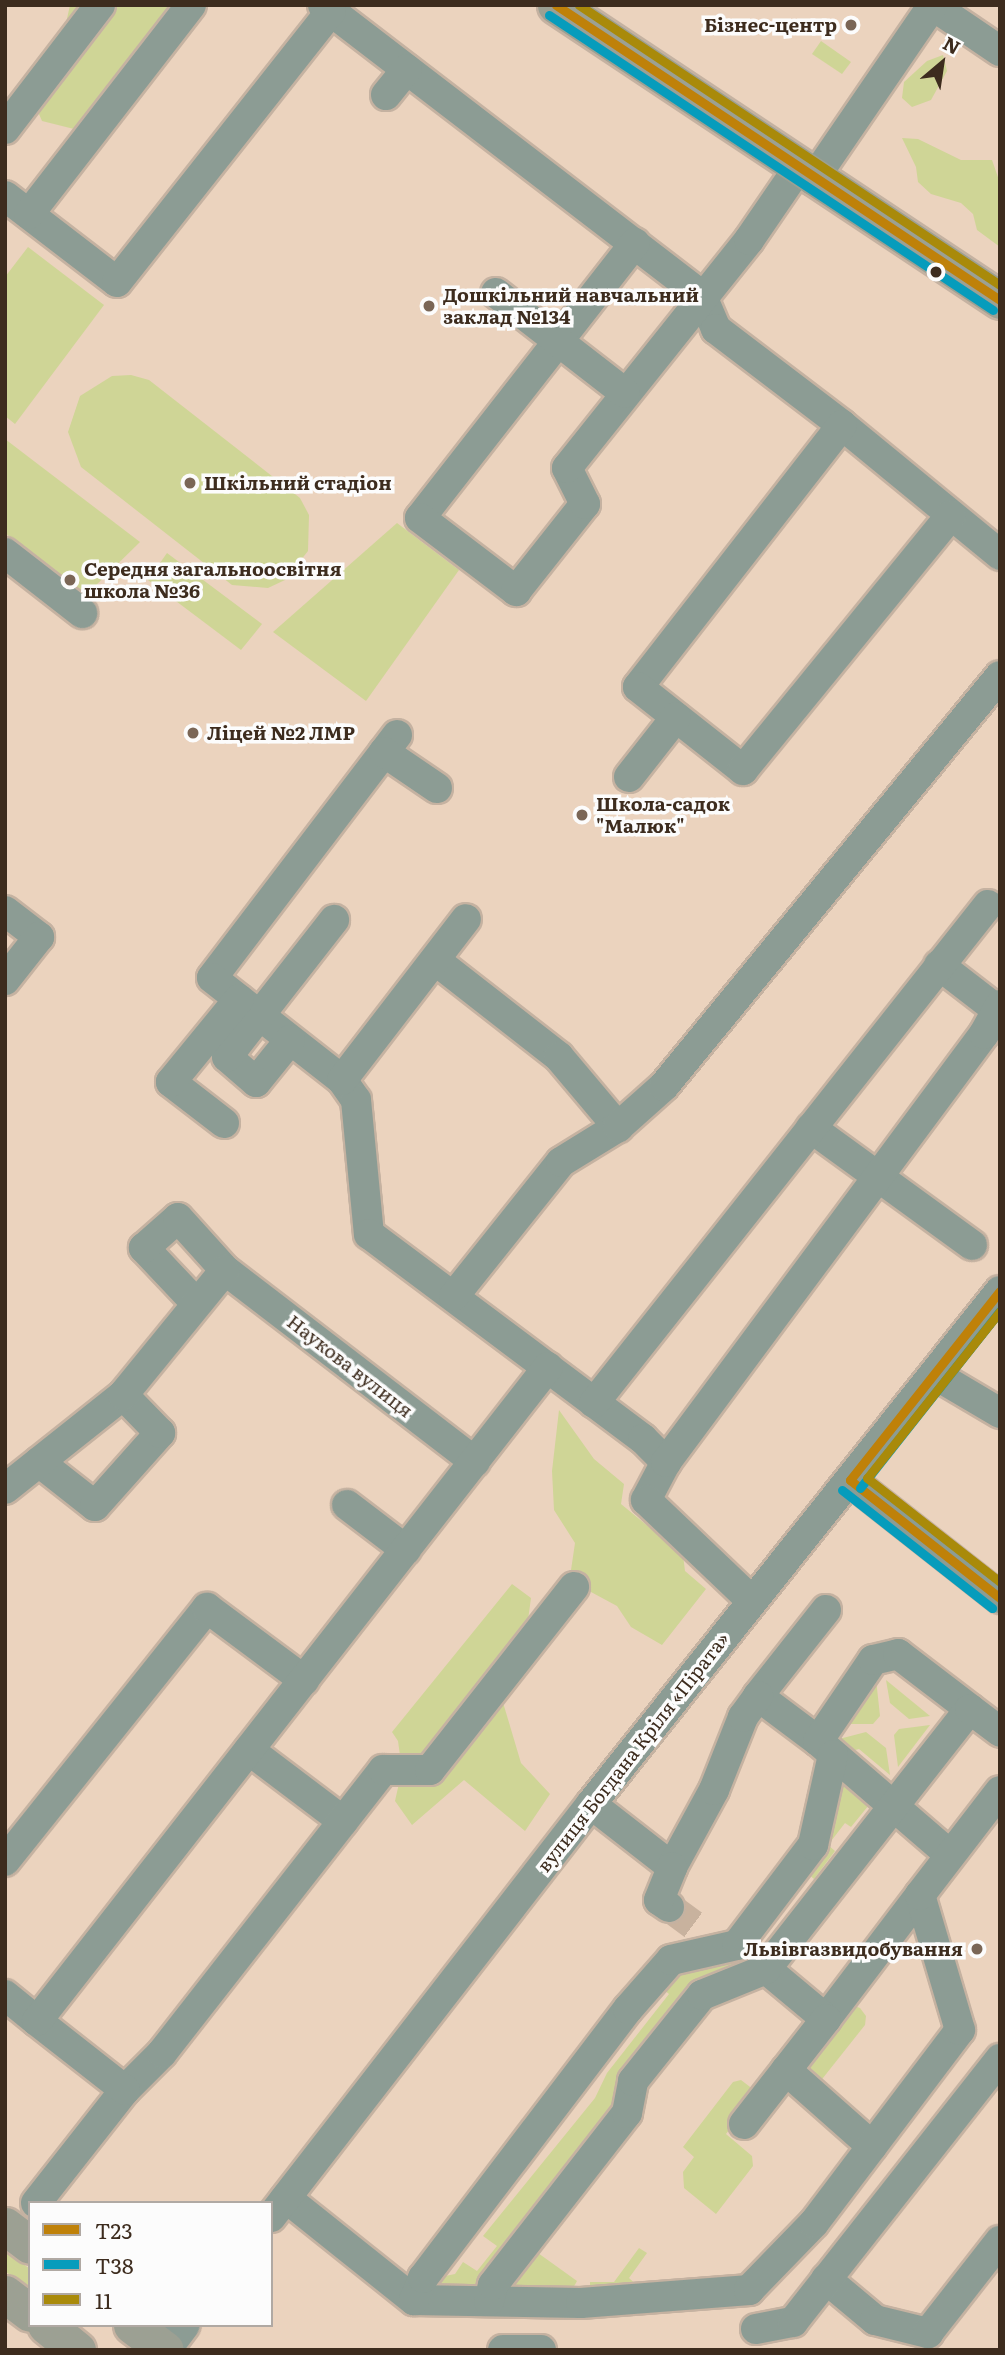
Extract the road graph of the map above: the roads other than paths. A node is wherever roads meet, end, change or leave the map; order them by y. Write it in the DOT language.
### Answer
graph roads {
  1 [pos="100,5"];
  2 [pos="191,5"];
  3 [pos="556,5"];
  4 [pos="932,5"];
  5 [pos="327,8"];
  6 [pos="1000,51"];
  7 [pos="407,69"];
  8 [pos="386,95"];
  9 [pos="5,129"];
  10 [pos="805,175"];
  11 [pos="17,205"];
  12 [pos="635,243"];
  13 [pos="496,293"];
  14 [pos="702,296"];
  15 [pos="999,297"];
  16 [pos="558,341"];
  17 [pos="625,393"];
  18 [pos="842,425"];
  19 [pos="951,515"];
  20 [pos="5,553"];
  21 [pos="1000,555"];
  22 [pos="82,612"];
  23 [pos="1000,676"];
  24 [pos="676,717"];
  25 [pos="629,777"];
  26 [pos="437,788"];
  27 [pos="988,905"];
  28 [pos="5,911"];
  29 [pos="466,919"];
  30 [pos="334,920"];
  31 [pos="435,960"];
  32 [pos="939,965"];
  33 [pos="5,980"];
  34 [pos="998,1007"];
  35 [pos="249,1008"];
  36 [pos="290,1040"];
  37 [pos="342,1080"];
  38 [pos="224,1123"];
  39 [pos="618,1127"];
  40 [pos="811,1128"];
  41 [pos="879,1177"];
  42 [pos="972,1245"];
  43 [pos="225,1270"];
  44 [pos="1000,1291"];
  45 [pos="454,1296"];
  46 [pos="196,1303"];
  47 [pos="548,1367"];
  48 [pos="934,1374"];
  49 [pos="123,1395"];
  50 [pos="594,1403"];
  51 [pos="997,1406"];
  52 [pos="39,1462"];
  53 [pos="475,1462"];
  54 [pos="666,1462"];
  55 [pos="850,1480"];
  56 [pos="5,1489"];
  57 [pos="347,1505"];
  58 [pos="406,1550"];
  59 [pos="574,1587"];
  60 [pos="1000,1598"];
  61 [pos="752,1601"];
  62 [pos="826,1610"];
  63 [pos="304,1680"];
  64 [pos="758,1696"];
  65 [pos="970,1709"];
  66 [pos="1000,1732"];
  67 [pos="825,1748"];
  68 [pos="249,1750"];
  69 [pos="1000,1791"];
  70 [pos="591,1804"];
  71 [pos="890,1805"];
  72 [pos="343,1821"];
  73 [pos="950,1855"];
  74 [pos="5,1861"];
  75 [pos="672,1867"];
  76 [pos="920,1895"];
  77 [pos="669,1907"];
  78 [pos="766,1969"];
  79 [pos="5,1996"];
  80 [pos="826,2019"];
  81 [pos="37,2021"];
  82 [pos="1000,2059"];
  83 [pos="786,2070"];
  84 [pos="125,2090"];
  85 [pos="744,2124"];
  86 [pos="872,2147"];
  87 [pos="38,2201"];
  88 [pos="279,2207"];
  89 [pos="1000,2241"];
  90 [pos="826,2280"];
  91 [pos="749,2290"];
  92 [pos="5,2294"];
  93 [pos="414,2300"];
  94 [pos="489,2301"];
  95 [pos="28,2311"];
  96 [pos="48,2327"];
  97 [pos="135,2327"];
  98 [pos="183,2327"];
  99 [pos="757,2339"];
  100 [pos="77,2350"];
  101 [pos="165,2350"];
  102 [pos="503,2350"];
  103 [pos="541,2350"];
  1 -- 9 [label="street"];
  2 -- 11 [label="street"];
  3 -- 10 [label="main road"];
  4 -- 6 [label="street"];
  4 -- 10 [label="street"];
  5 -- 7 [label="street"];
  5 -- 11 [label="street"];
  7 -- 8 [label="street"];
  7 -- 12 [label="street"];
  10 -- 14 [label="street"];
  10 -- 15 [label="main road"];
  12 -- 14 [label="street"];
  12 -- 16 [label="street"];
  13 -- 16 [label="street"];
  14 -- 17 [label="street"];
  14 -- 18 [label="street"];
  16 -- 17 [label="street"];
  16 -- 17 [label="street"];
  18 -- 19 [label="street"];
  18 -- 24 [label="street"];
  19 -- 21 [label="street"];
  19 -- 24 [label="street"];
  20 -- 22 [label="street"];
  23 -- 39 [label="street"];
  24 -- 25 [label="street"];
  26 -- 35 [label="street"];
  27 -- 32 [label="street"];
  28 -- 33 [label="street"];
  29 -- 31 [label="street"];
  30 -- 35 [label="street"];
  31 -- 37 [label="street"];
  31 -- 39 [label="street"];
  32 -- 34 [label="street"];
  32 -- 40 [label="street"];
  34 -- 41 [label="street"];
  35 -- 36 [label="street"];
  35 -- 36 [label="street"];
  35 -- 38 [label="street"];
  36 -- 37 [label="street"];
  37 -- 45 [label="street"];
  39 -- 45 [label="street"];
  40 -- 41 [label="street"];
  40 -- 50 [label="street"];
  41 -- 42 [label="street"];
  41 -- 54 [label="street"];
  43 -- 46 [label="street"];
  43 -- 46 [label="street, Наукова вулиця"];
  43 -- 53 [label="street, Наукова вулиця"];
  44 -- 48 [label="street, вулиця Богдана Кріля «Пірата»"];
  45 -- 47 [label="street"];
  46 -- 49 [label="street"];
  47 -- 50 [label="street"];
  47 -- 53 [label="street"];
  48 -- 51 [label="street"];
  48 -- 55 [label="street, вулиця Богдана Кріля «Пірата»"];
  49 -- 52 [label="street"];
  49 -- 52 [label="street"];
  50 -- 54 [label="street"];
  52 -- 56 [label="street"];
  53 -- 58 [label="street"];
  54 -- 61 [label="street"];
  55 -- 60 [label="street"];
  55 -- 61 [label="street, вулиця Богдана Кріля «Пірата»"];
  57 -- 58 [label="street"];
  58 -- 63 [label="street"];
  59 -- 72 [label="street"];
  61 -- 70 [label="street, вулиця Богдана Кріля «Пірата»"];
  62 -- 64 [label="street"];
  63 -- 68 [label="street"];
  63 -- 74 [label="street"];
  64 -- 67 [label="street"];
  64 -- 75 [label="street"];
  65 -- 66 [label="street"];
  65 -- 67 [label="street"];
  65 -- 71 [label="street"];
  67 -- 71 [label="street"];
  67 -- 93 [label="street"];
  68 -- 72 [label="street"];
  68 -- 81 [label="street"];
  69 -- 73 [label="street"];
  70 -- 75 [label="street"];
  70 -- 88 [label="street, вулиця Богдана Кріля «Пірата»"];
  71 -- 73 [label="street"];
  71 -- 78 [label="street"];
  72 -- 84 [label="street"];
  73 -- 76 [label="street"];
  75 -- 77 [label="street"];
  76 -- 80 [label="street"];
  76 -- 86 [label="street"];
  78 -- 80 [label="street"];
  78 -- 94 [label="street"];
  79 -- 81 [label="street"];
  80 -- 83 [label="street"];
  81 -- 84 [label="street"];
  82 -- 90 [label="street"];
  83 -- 85 [label="street"];
  83 -- 86 [label="street"];
  84 -- 87 [label="street"];
  86 -- 91 [label="street"];
  88 -- 93 [label="street"];
  89 -- 90 [label="street"];
  90 -- 99 [label="street"];
  91 -- 94 [label="street"];
  91 -- 99 [label="street"];
  92 -- 95 [label="main road"];
  93 -- 94 [label="street"];
  96 -- 100 [label="main road"];
  97 -- 101 [label="main road"];
  98 -- 101 [label="street"];
  102 -- 103 [label="street"];
}
